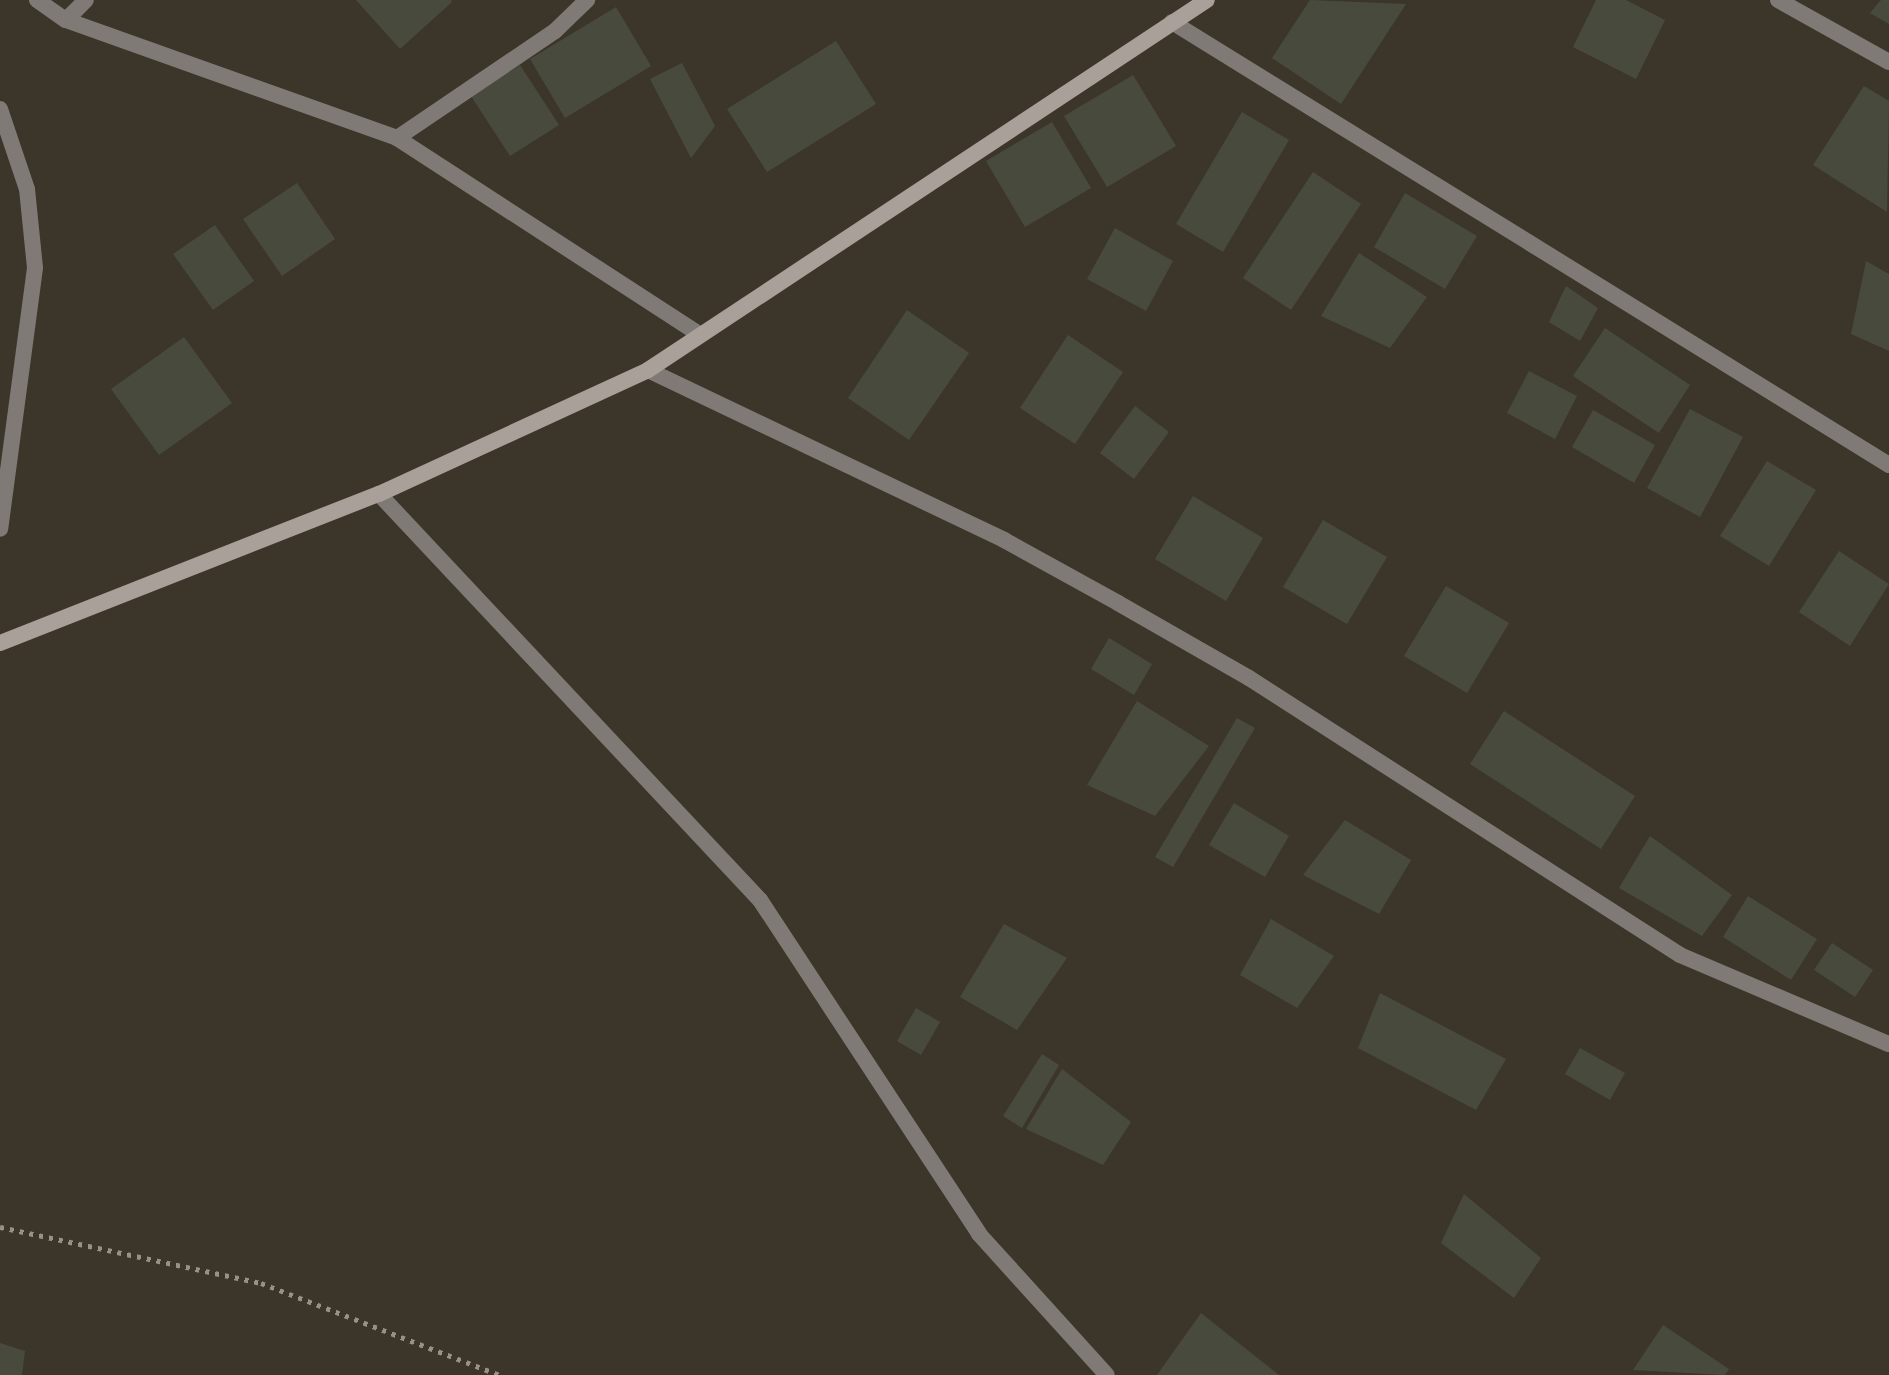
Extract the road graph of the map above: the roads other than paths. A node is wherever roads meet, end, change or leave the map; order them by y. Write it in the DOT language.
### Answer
graph roads {
  1 [pos="37,0"];
  2 [pos="86,0"];
  3 [pos="587,0"];
  4 [pos="1207,0"];
  5 [pos="1778,0"];
  6 [pos="66,20"];
  7 [pos="1172,22"];
  8 [pos="1889,62"];
  9 [pos="0,109"];
  10 [pos="397,138"];
  11 [pos="699,334"];
  12 [pos="648,370"];
  13 [pos="1889,465"];
  14 [pos="379,494"];
  15 [pos="0,529"];
  16 [pos="0,643"];
  17 [pos="1889,1044"];
  18 [pos="1107,1375"];
  1 -- 6 [label="street"];
  2 -- 6 [label="street"];
  3 -- 10 [label="street"];
  4 -- 7 [label="street"];
  5 -- 8 [label="street"];
  6 -- 10 [label="street"];
  7 -- 11 [label="street"];
  7 -- 13 [label="street"];
  9 -- 15 [label="street"];
  10 -- 11 [label="street"];
  11 -- 12 [label="street"];
  12 -- 14 [label="street"];
  12 -- 17 [label="street"];
  14 -- 16 [label="street"];
  14 -- 18 [label="street"];
}
